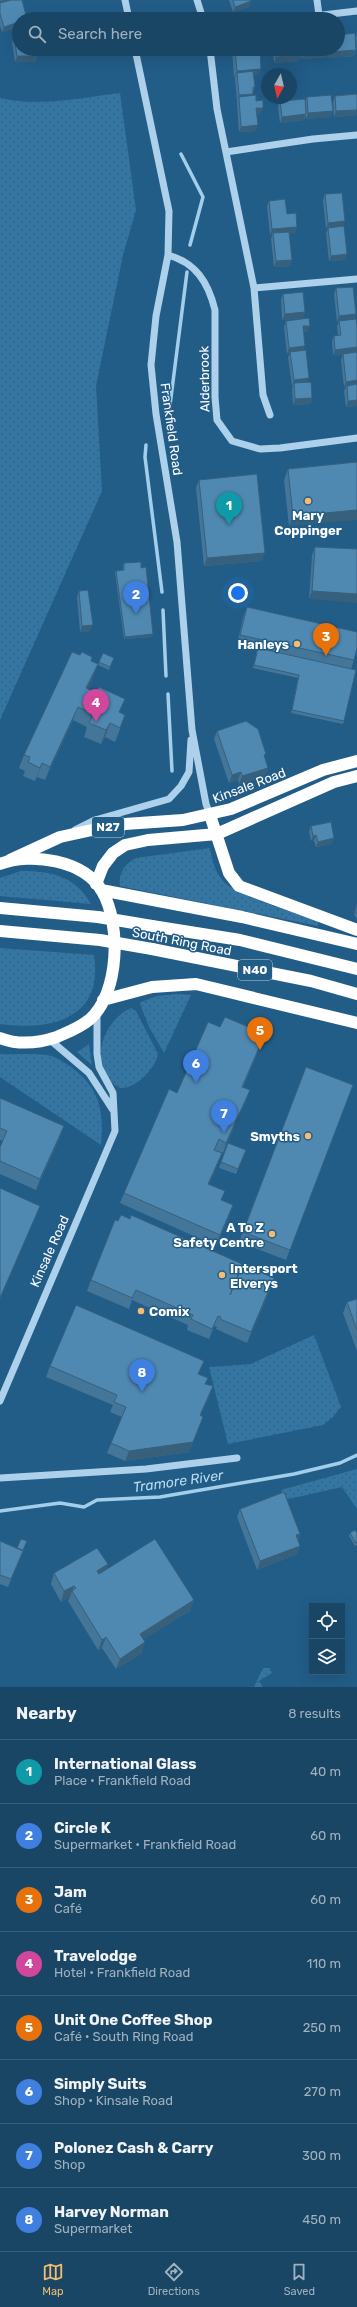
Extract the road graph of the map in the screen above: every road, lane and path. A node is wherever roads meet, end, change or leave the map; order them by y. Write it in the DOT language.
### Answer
graph roads {
  1 [pos="125,0"];
  2 [pos="197,0"];
  3 [pos="317,0"];
  4 [pos="357,11"];
  5 [pos="128,12"];
  6 [pos="201,12"];
  7 [pos="319,12"];
  8 [pos="345,12"];
  9 [pos="136,56"];
  10 [pos="211,56"];
  11 [pos="357,135"];
  12 [pos="226,152"];
  13 [pos="168,255"];
  14 [pos="357,279"];
  15 [pos="254,288"];
  16 [pos="270,415"];
  17 [pos="357,438"];
  18 [pos="192,730"];
  19 [pos="357,760"];
  20 [pos="357,776"];
  21 [pos="210,815"];
  22 [pos="217,834"];
  23 [pos="60,837"];
  24 [pos="5,862"];
  25 [pos="99,887"];
  26 [pos="0,908"];
  27 [pos="357,930"];
  28 [pos="0,931"];
  29 [pos="357,944"];
  30 [pos="357,969"];
  31 [pos="357,994"];
  32 [pos="100,1005"];
  33 [pos="357,1024"];
  34 [pos="2,1040"];
  35 [pos="49,1040"];
  36 [pos="113,1110"];
  37 [pos="0,1401"];
  38 [pos="237,1458"];
  39 [pos="0,1478"];
  1 -- 5 [label="street"];
  2 -- 6 [label="street"];
  3 -- 7 [label="street"];
  4 -- 8 [label="street"];
  9 -- 13 [label="street, Frankfield Road"];
  10 -- 12 [label="street"];
  11 -- 12 [label="street"];
  12 -- 15 [label="street"];
  13 -- 17 [label="street, Alderbrook"];
  13 -- 18 [label="street, Frankfield Road"];
  14 -- 15 [label="street"];
  15 -- 16 [label="street"];
  18 -- 21 [label="street, Frankfield Road"];
  18 -- 23 [label="street"];
  19 -- 21 [label="highway, Kinsale Road / N27"];
  20 -- 22 [label="highway, N27"];
  21 -- 22 [label="highway"];
  21 -- 23 [label="highway, Kinsale Road / N27"];
  22 -- 25 [label="highway, N27"];
  22 -- 27 [label="highway"];
  23 -- 24 [label="highway, Kinsale Road / N27"];
  24 -- 25 [label="highway, N27"];
  25 -- 29 [label="highway"];
  25 -- 32 [label="highway"];
  26 -- 30 [label="highway, South Ring Road / N40, bridge"];
  28 -- 31 [label="highway, South Ring Road / N40, bridge"];
  32 -- 33 [label="highway"];
  32 -- 35 [label="highway"];
  32 -- 36 [label="street, Kinsale Road"];
  34 -- 35 [label="highway"];
  35 -- 36 [label="street, Kinsale Road"];
  36 -- 37 [label="street, Kinsale Road"];
  38 -- 39 [label="street"];
}
